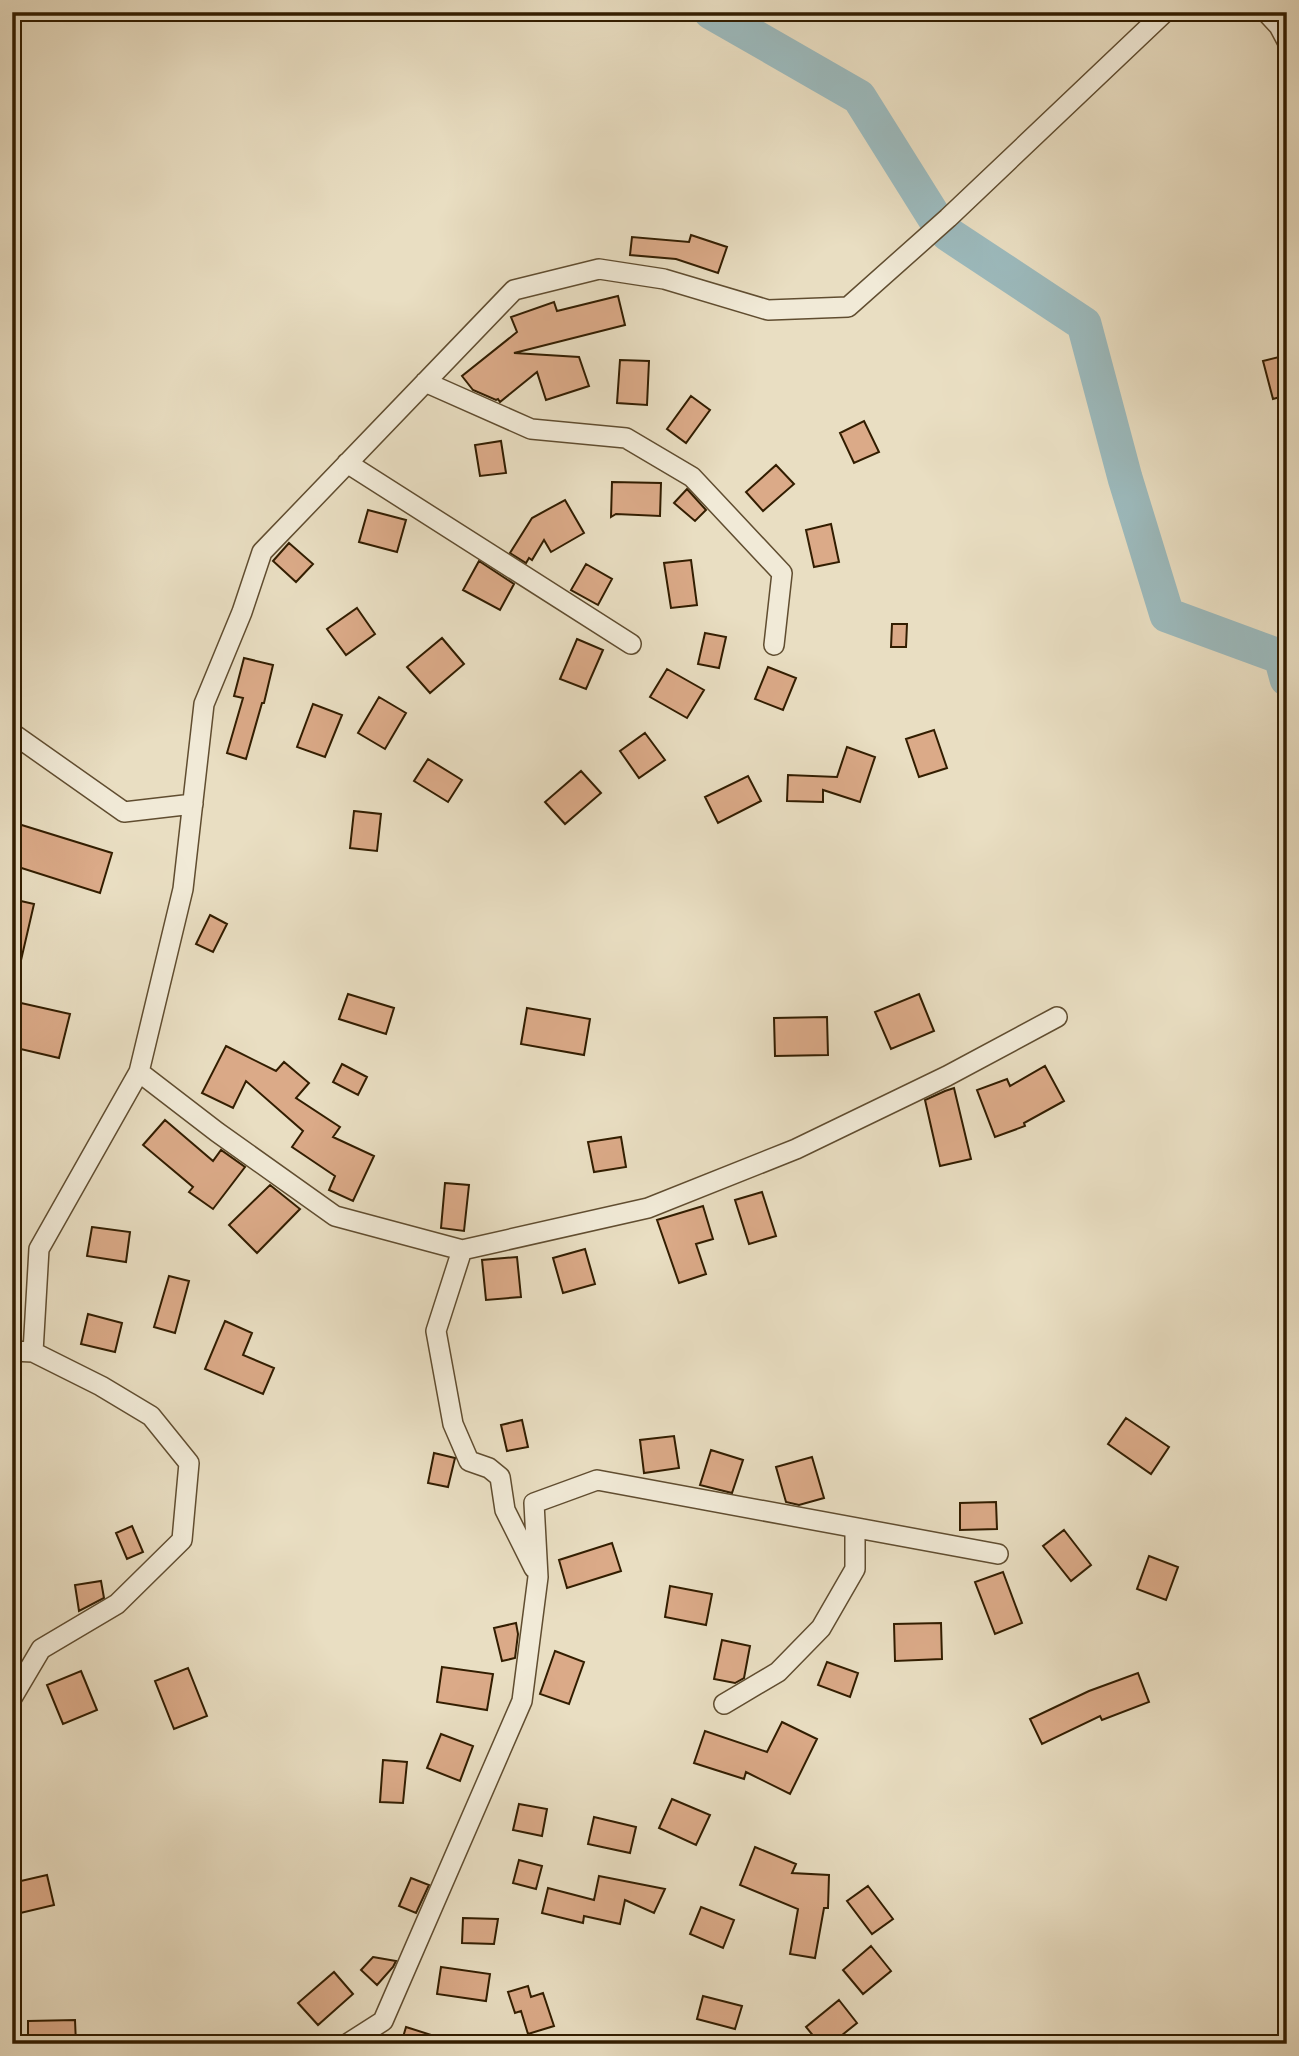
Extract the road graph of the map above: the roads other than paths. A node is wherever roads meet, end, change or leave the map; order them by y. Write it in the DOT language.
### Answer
graph roads {
  1 [pos="1165,12"];
  2 [pos="1266,12"];
  3 [pos="1287,41"];
  4 [pos="425,382"];
  5 [pos="346,463"];
  6 [pos="631,644"];
  7 [pos="774,645"];
  8 [pos="12,733"];
  9 [pos="193,804"];
  10 [pos="1056,1017"];
  11 [pos="139,1072"];
  12 [pos="462,1250"];
  13 [pos="12,1350"];
  14 [pos="33,1352"];
  15 [pos="855,1528"];
  16 [pos="999,1554"];
  17 [pos="538,1577"];
  18 [pos="12,1698"];
  19 [pos="724,1704"];
  20 [pos="383,2021"];
  21 [pos="347,2044"];
  22 [pos="382,2044"];
  1 -- 4 [label="street"];
  2 -- 3 [label="street"];
  4 -- 5 [label="street"];
  4 -- 7 [label="street"];
  5 -- 6 [label="street"];
  5 -- 9 [label="street"];
  8 -- 9 [label="street"];
  9 -- 11 [label="street"];
  10 -- 12 [label="street"];
  11 -- 12 [label="street"];
  11 -- 14 [label="street"];
  12 -- 17 [label="street"];
  13 -- 14 [label="street"];
  14 -- 18 [label="street"];
  15 -- 16 [label="street"];
  15 -- 17 [label="street"];
  15 -- 19 [label="street"];
  17 -- 20 [label="street"];
  20 -- 21 [label="street"];
  20 -- 22 [label="street"];
}
